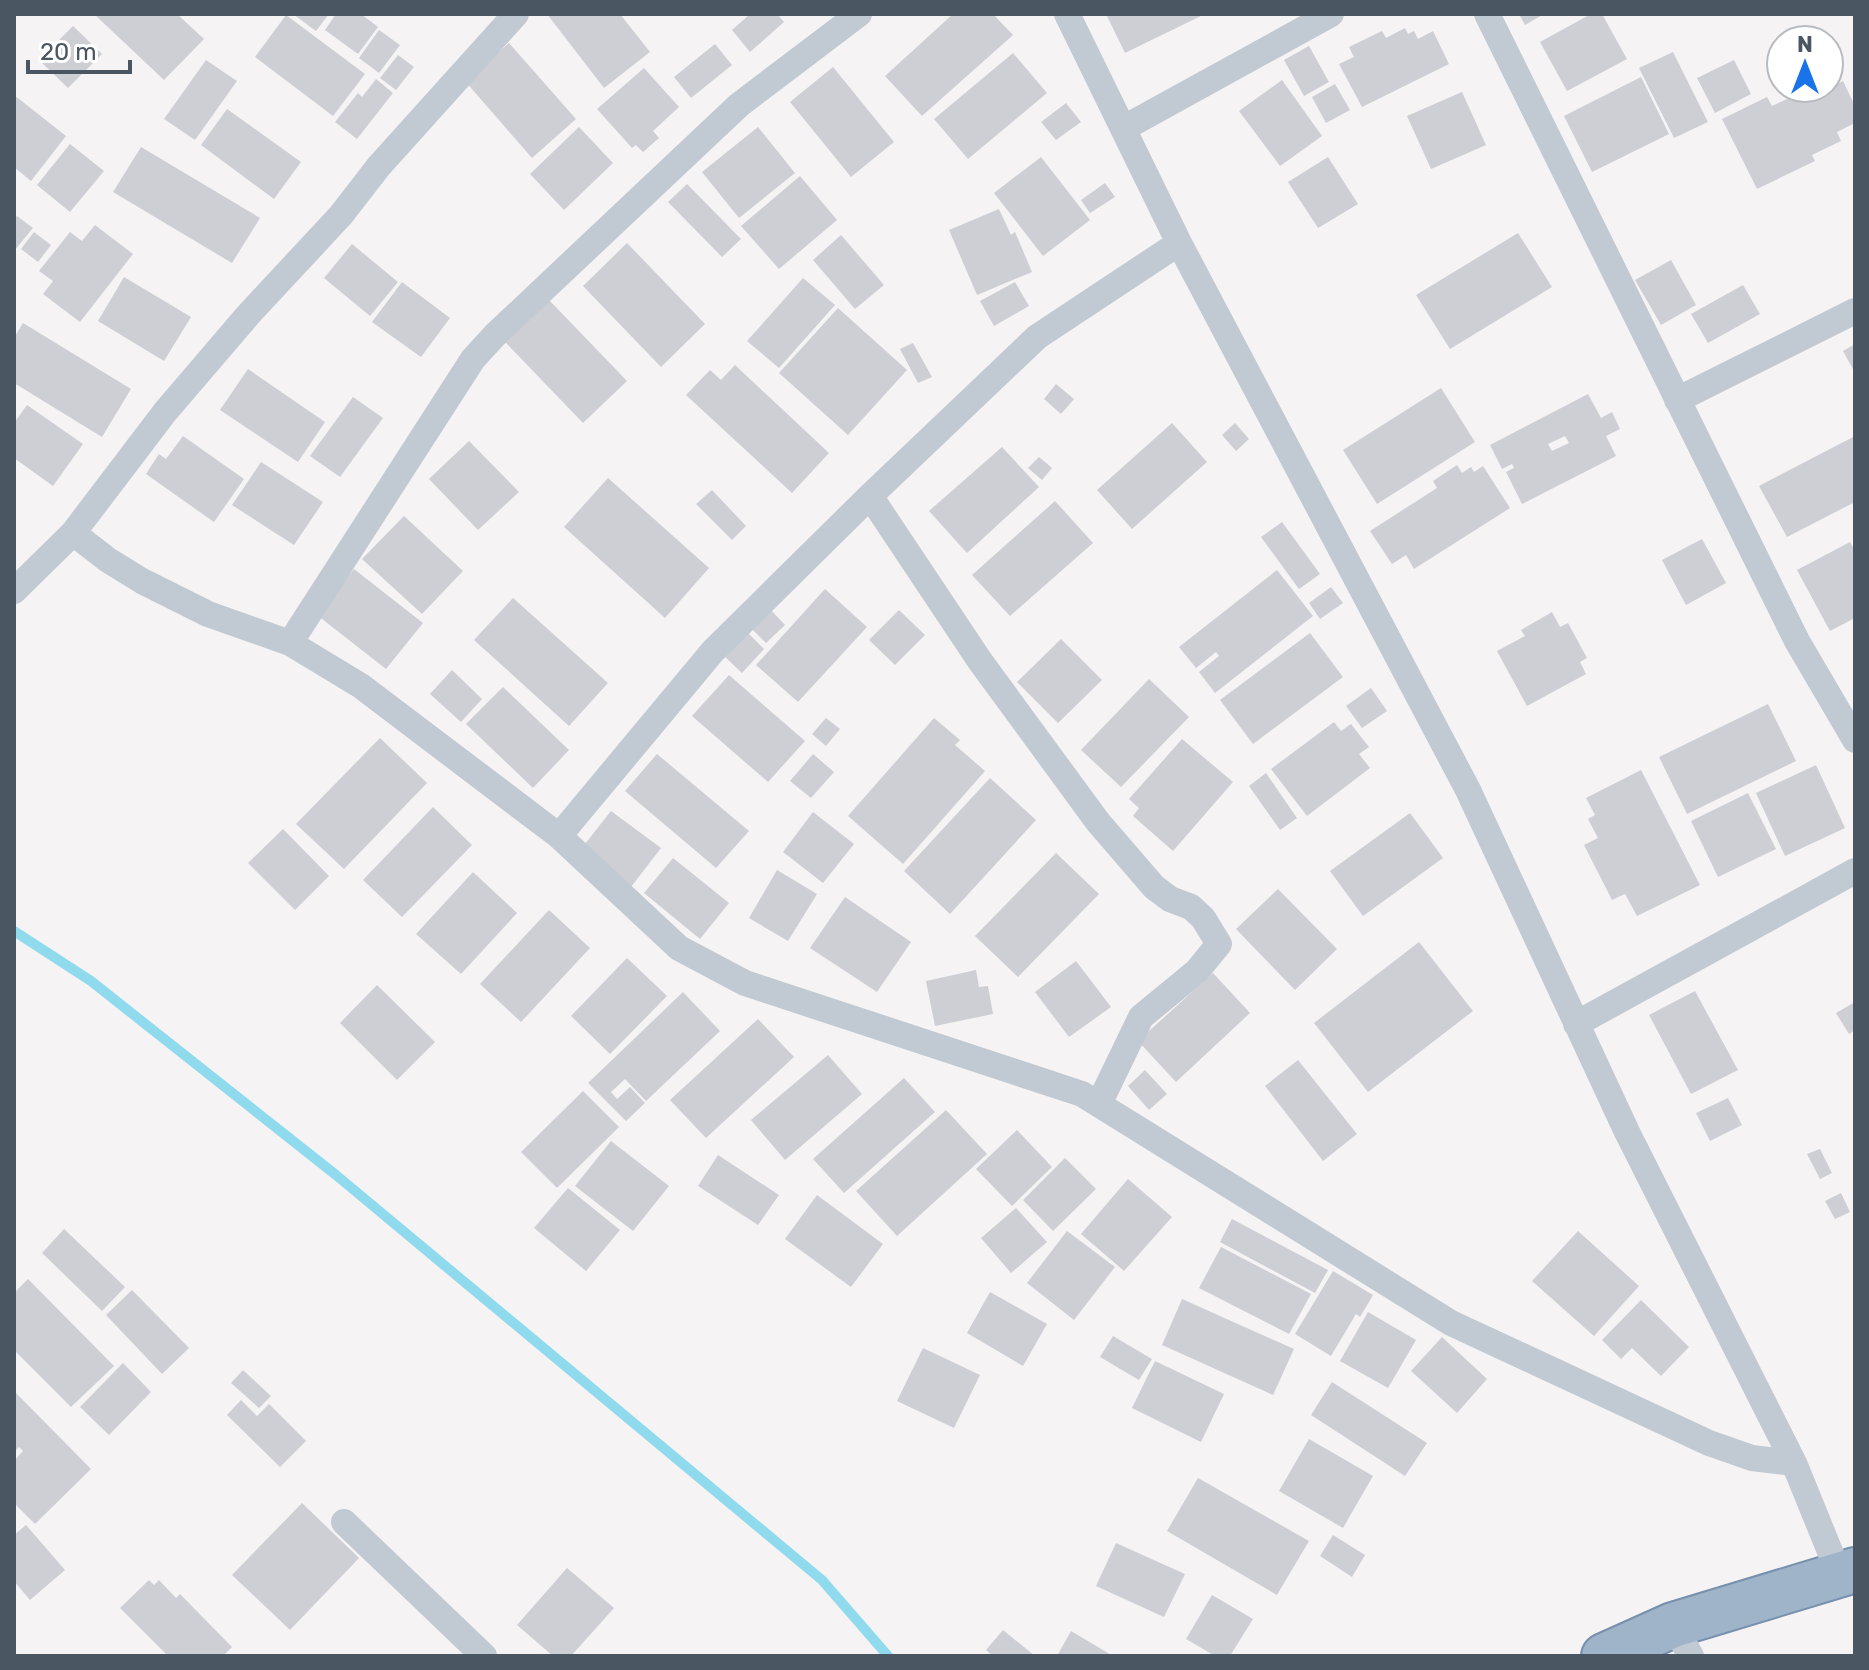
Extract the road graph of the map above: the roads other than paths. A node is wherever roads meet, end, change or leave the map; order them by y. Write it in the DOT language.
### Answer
graph roads {
  1 [pos="516,14"];
  2 [pos="859,14"];
  3 [pos="1067,14"];
  4 [pos="1331,14"];
  5 [pos="1487,14"];
  6 [pos="1124,128"];
  7 [pos="1179,243"];
  8 [pos="1855,311"];
  9 [pos="1677,400"];
  10 [pos="870,496"];
  11 [pos="73,533"];
  12 [pos="14,591"];
  13 [pos="290,643"];
  14 [pos="1855,740"];
  15 [pos="559,836"];
  16 [pos="1855,871"];
  17 [pos="1576,1024"];
  18 [pos="1099,1104"];
  19 [pos="1794,1463"];
  20 [pos="344,1522"];
  21 [pos="1847,1573"];
  22 [pos="1682,1641"];
  23 [pos="484,1656"];
  24 [pos="1604,1656"];
  1 -- 11 [label="street"];
  2 -- 13 [label="street"];
  3 -- 6 [label="street"];
  4 -- 6 [label="street"];
  5 -- 9 [label="street"];
  6 -- 7 [label="street"];
  7 -- 10 [label="street"];
  7 -- 17 [label="street"];
  8 -- 9 [label="street"];
  9 -- 14 [label="street"];
  10 -- 15 [label="street"];
  10 -- 18 [label="street"];
  11 -- 12 [label="street"];
  11 -- 13 [label="street"];
  13 -- 15 [label="street"];
  15 -- 18 [label="street"];
  16 -- 17 [label="street"];
  17 -- 19 [label="street"];
  18 -- 19 [label="street"];
  19 -- 21 [label="street"];
  20 -- 23 [label="street"];
  21 -- 22 [label="highway"];
  22 -- 24 [label="highway"];
}
